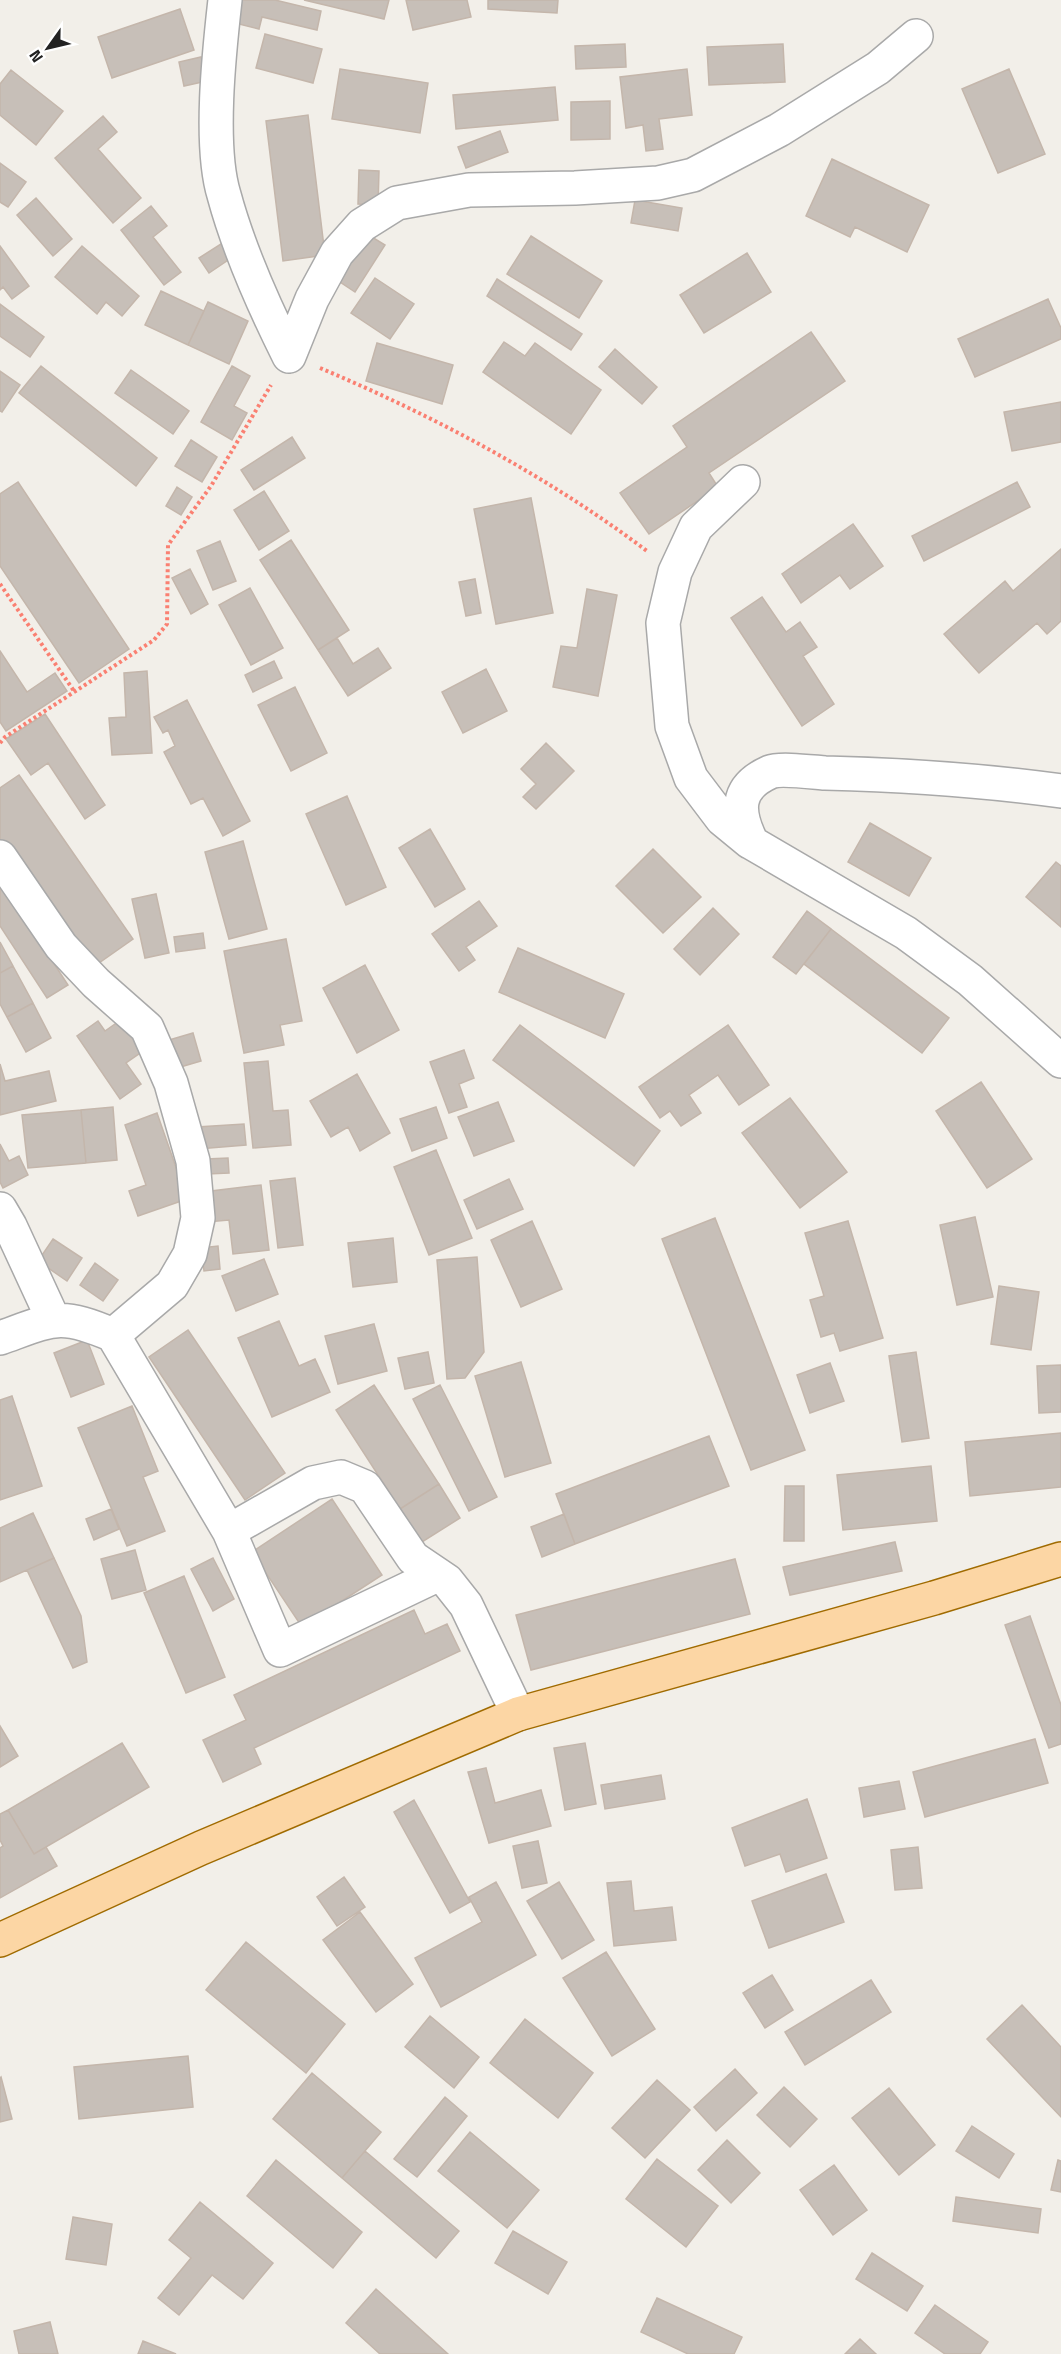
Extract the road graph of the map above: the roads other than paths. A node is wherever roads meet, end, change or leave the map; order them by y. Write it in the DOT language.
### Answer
graph roads {
  1 [pos="225,0"];
  2 [pos="916,36"];
  3 [pos="743,482"];
  4 [pos="1061,790"];
  5 [pos="752,843"];
  6 [pos="0,857"];
  7 [pos="1061,1061"];
  8 [pos="0,1209"];
  9 [pos="53,1319"];
  10 [pos="113,1335"];
  11 [pos="0,1338"];
  12 [pos="229,1531"];
  13 [pos="1061,1559"];
  14 [pos="437,1575"];
  15 [pos="518,1714"];
  16 [pos="0,1940"];
  1 -- 2 [label="street"];
  3 -- 5 [label="street"];
  4 -- 5 [label="street"];
  5 -- 7 [label="street"];
  6 -- 10 [label="street"];
  8 -- 9 [label="street"];
  9 -- 10 [label="street"];
  9 -- 11 [label="street"];
  10 -- 12 [label="street"];
  12 -- 14 [label="street"];
  12 -- 14 [label="street"];
  13 -- 15 [label="main road"];
  14 -- 15 [label="street"];
  15 -- 16 [label="main road"];
}
